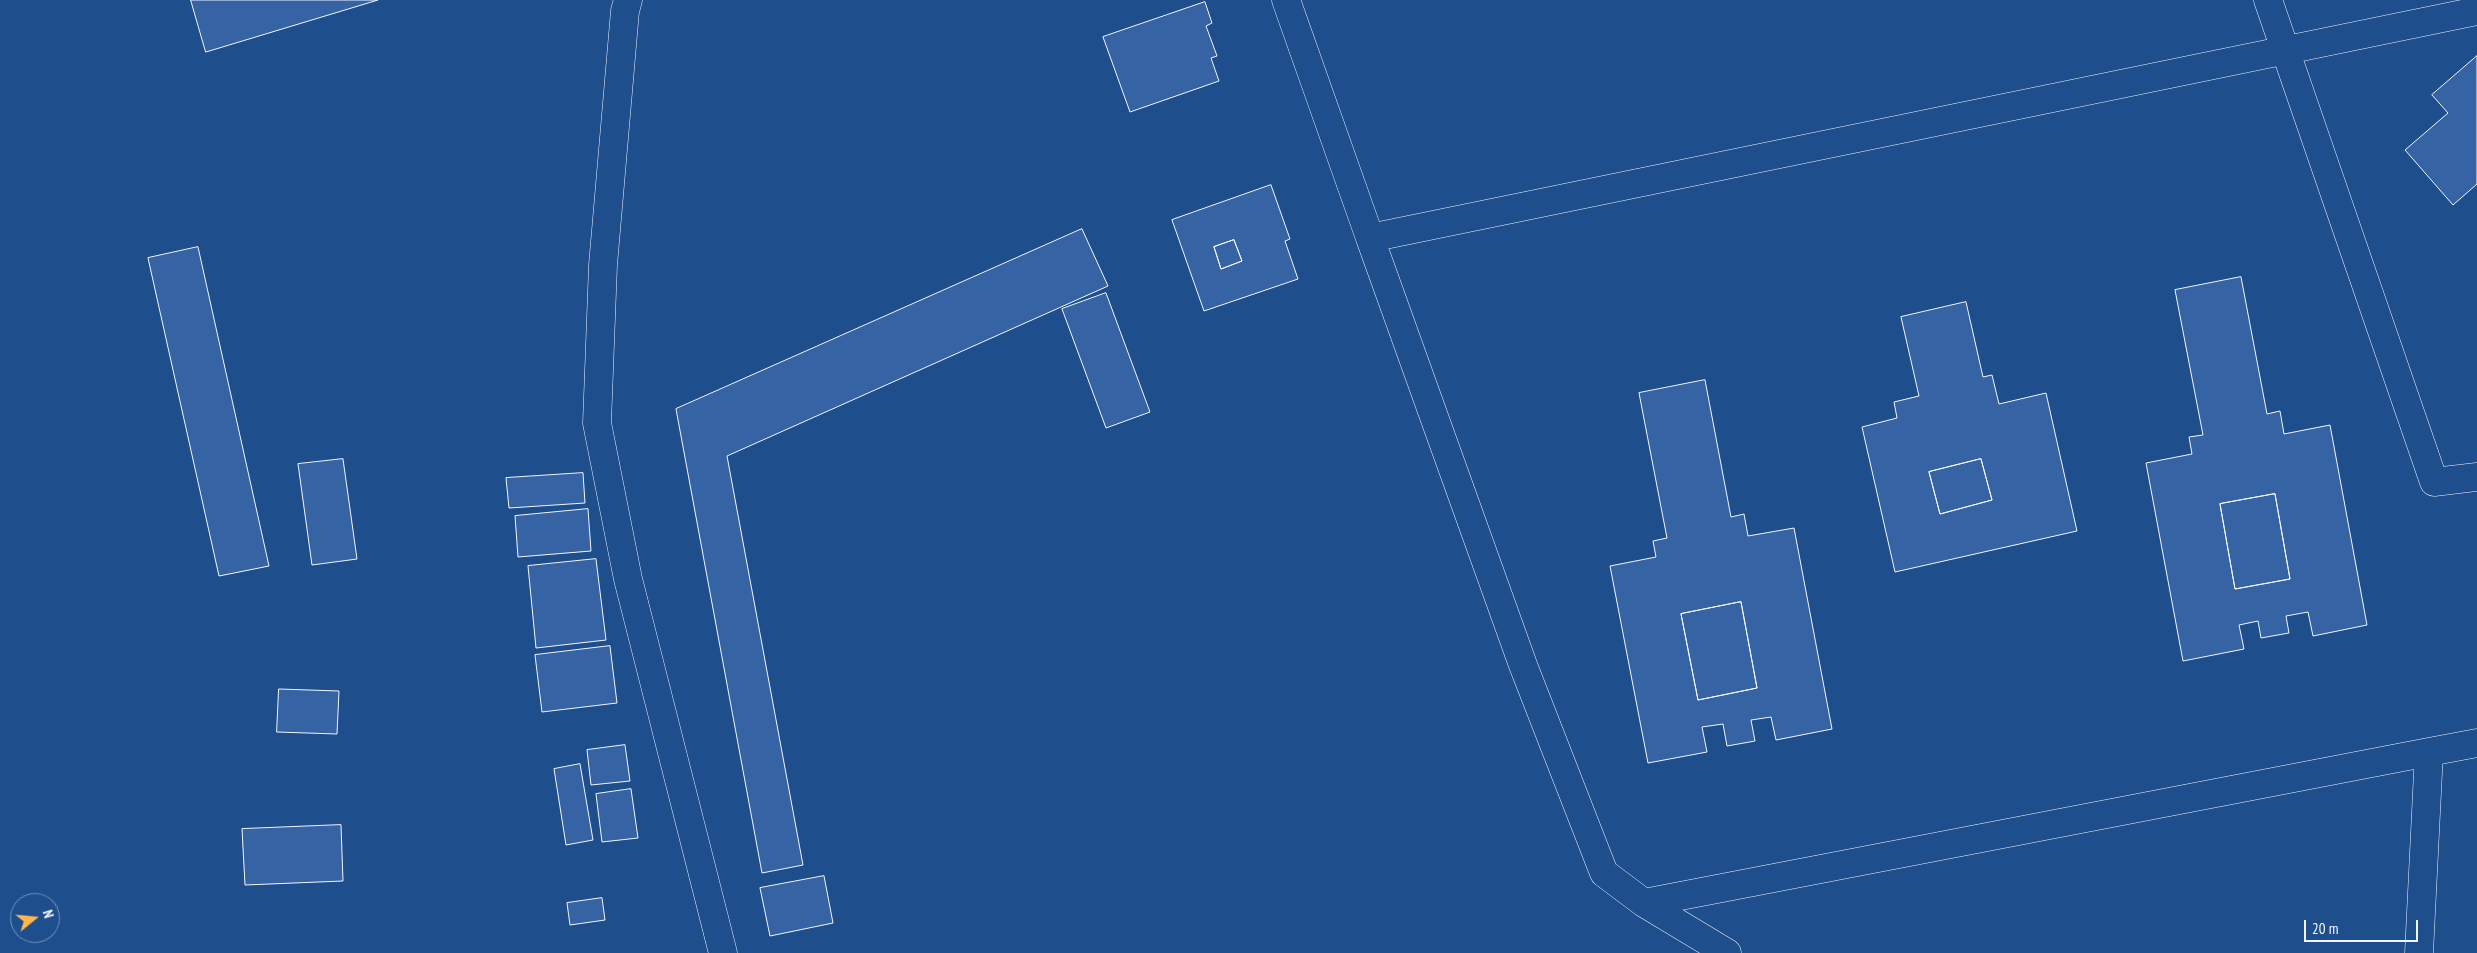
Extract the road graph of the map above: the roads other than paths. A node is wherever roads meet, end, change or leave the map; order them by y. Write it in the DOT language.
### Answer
graph roads {
  1 [pos="628,0"];
  2 [pos="1286,0"];
  3 [pos="2268,0"];
  4 [pos="2477,11"];
  5 [pos="2286,51"];
  6 [pos="1370,238"];
  7 [pos="2477,477"];
  8 [pos="2477,743"];
  9 [pos="2429,752"];
  10 [pos="1644,903"];
  11 [pos="723,953"];
  12 [pos="1727,953"];
  13 [pos="2419,953"];
  1 -- 11 [label="street"];
  2 -- 6 [label="street"];
  3 -- 5 [label="street"];
  4 -- 5 [label="street"];
  5 -- 6 [label="street"];
  5 -- 7 [label="street"];
  6 -- 10 [label="street"];
  8 -- 9 [label="street"];
  9 -- 10 [label="street"];
  9 -- 13 [label="street"];
  10 -- 12 [label="street"];
}
